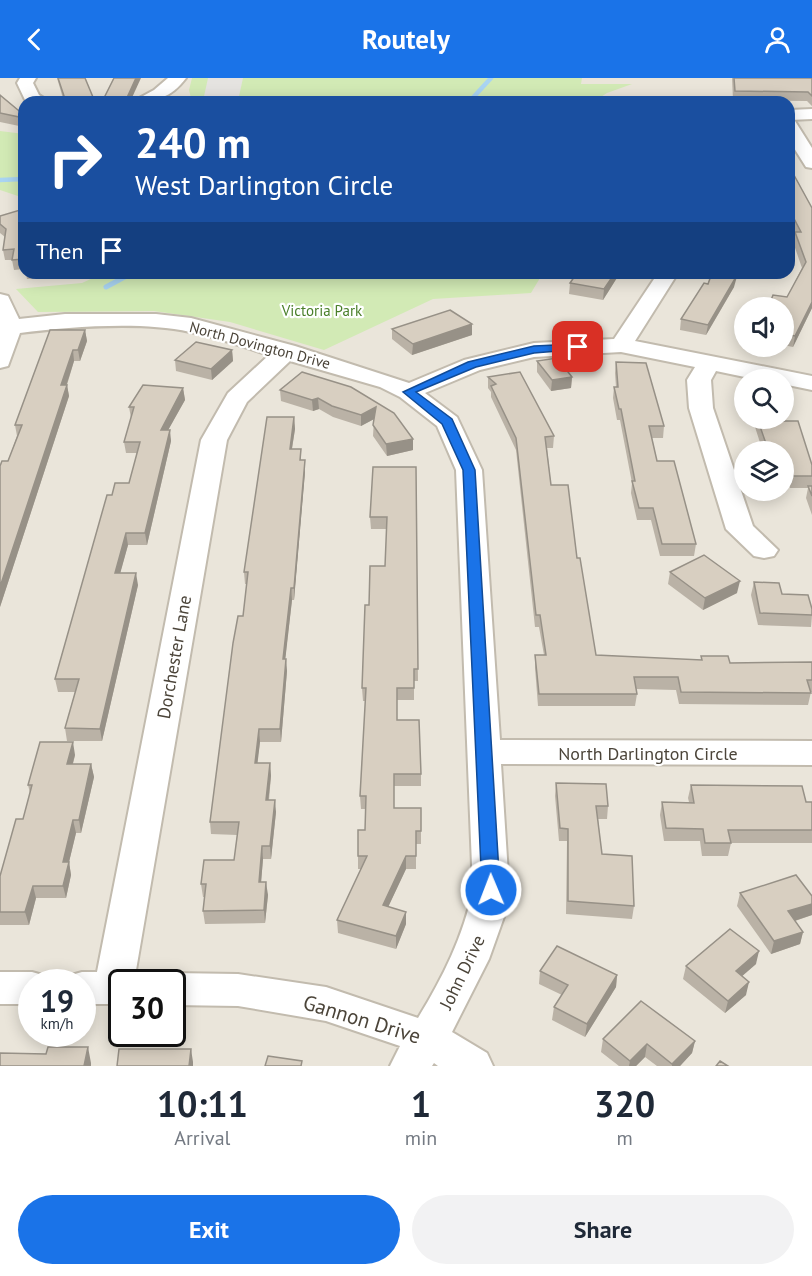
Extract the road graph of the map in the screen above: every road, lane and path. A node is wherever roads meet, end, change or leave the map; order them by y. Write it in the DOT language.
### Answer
graph roads {
  1 [pos="28,78"];
  2 [pos="178,78"];
  3 [pos="31,96"];
  4 [pos="155,96"];
  5 [pos="812,114"];
  6 [pos="795,115"];
  7 [pos="795,135"];
  8 [pos="812,163"];
  9 [pos="664,279"];
  10 [pos="0,301"];
  11 [pos="5,327"];
  12 [pos="621,345"];
  13 [pos="287,351"];
  14 [pos="0,361"];
  15 [pos="709,363"];
  16 [pos="812,383"];
  17 [pos="408,392"];
  18 [pos="764,550"];
  19 [pos="485,752"];
  20 [pos="812,753"];
  21 [pos="0,988"];
  22 [pos="18,988"];
  23 [pos="106,988"];
  24 [pos="186,989"];
  25 [pos="419,1052"];
  26 [pos="472,1066"];
  1 -- 3 [label="street"];
  2 -- 4 [label="street"];
  5 -- 6 [label="street"];
  7 -- 8 [label="street"];
  9 -- 12 [label="street"];
  10 -- 11 [label="street"];
  11 -- 13 [label="street, North Dovington Drive"];
  11 -- 14 [label="street"];
  12 -- 15 [label="street"];
  12 -- 17 [label="street"];
  13 -- 17 [label="street, North Dovington Drive"];
  13 -- 23 [label="street, Dorchester Lane"];
  15 -- 16 [label="street"];
  15 -- 18 [label="street"];
  17 -- 19 [label="street, John Drive"];
  19 -- 20 [label="street, North Darlington Circle"];
  19 -- 25 [label="street, John Drive"];
  21 -- 22 [label="street"];
  24 -- 25 [label="street, Gannon Drive"];
  25 -- 26 [label="street, Gannon Drive"];
}
